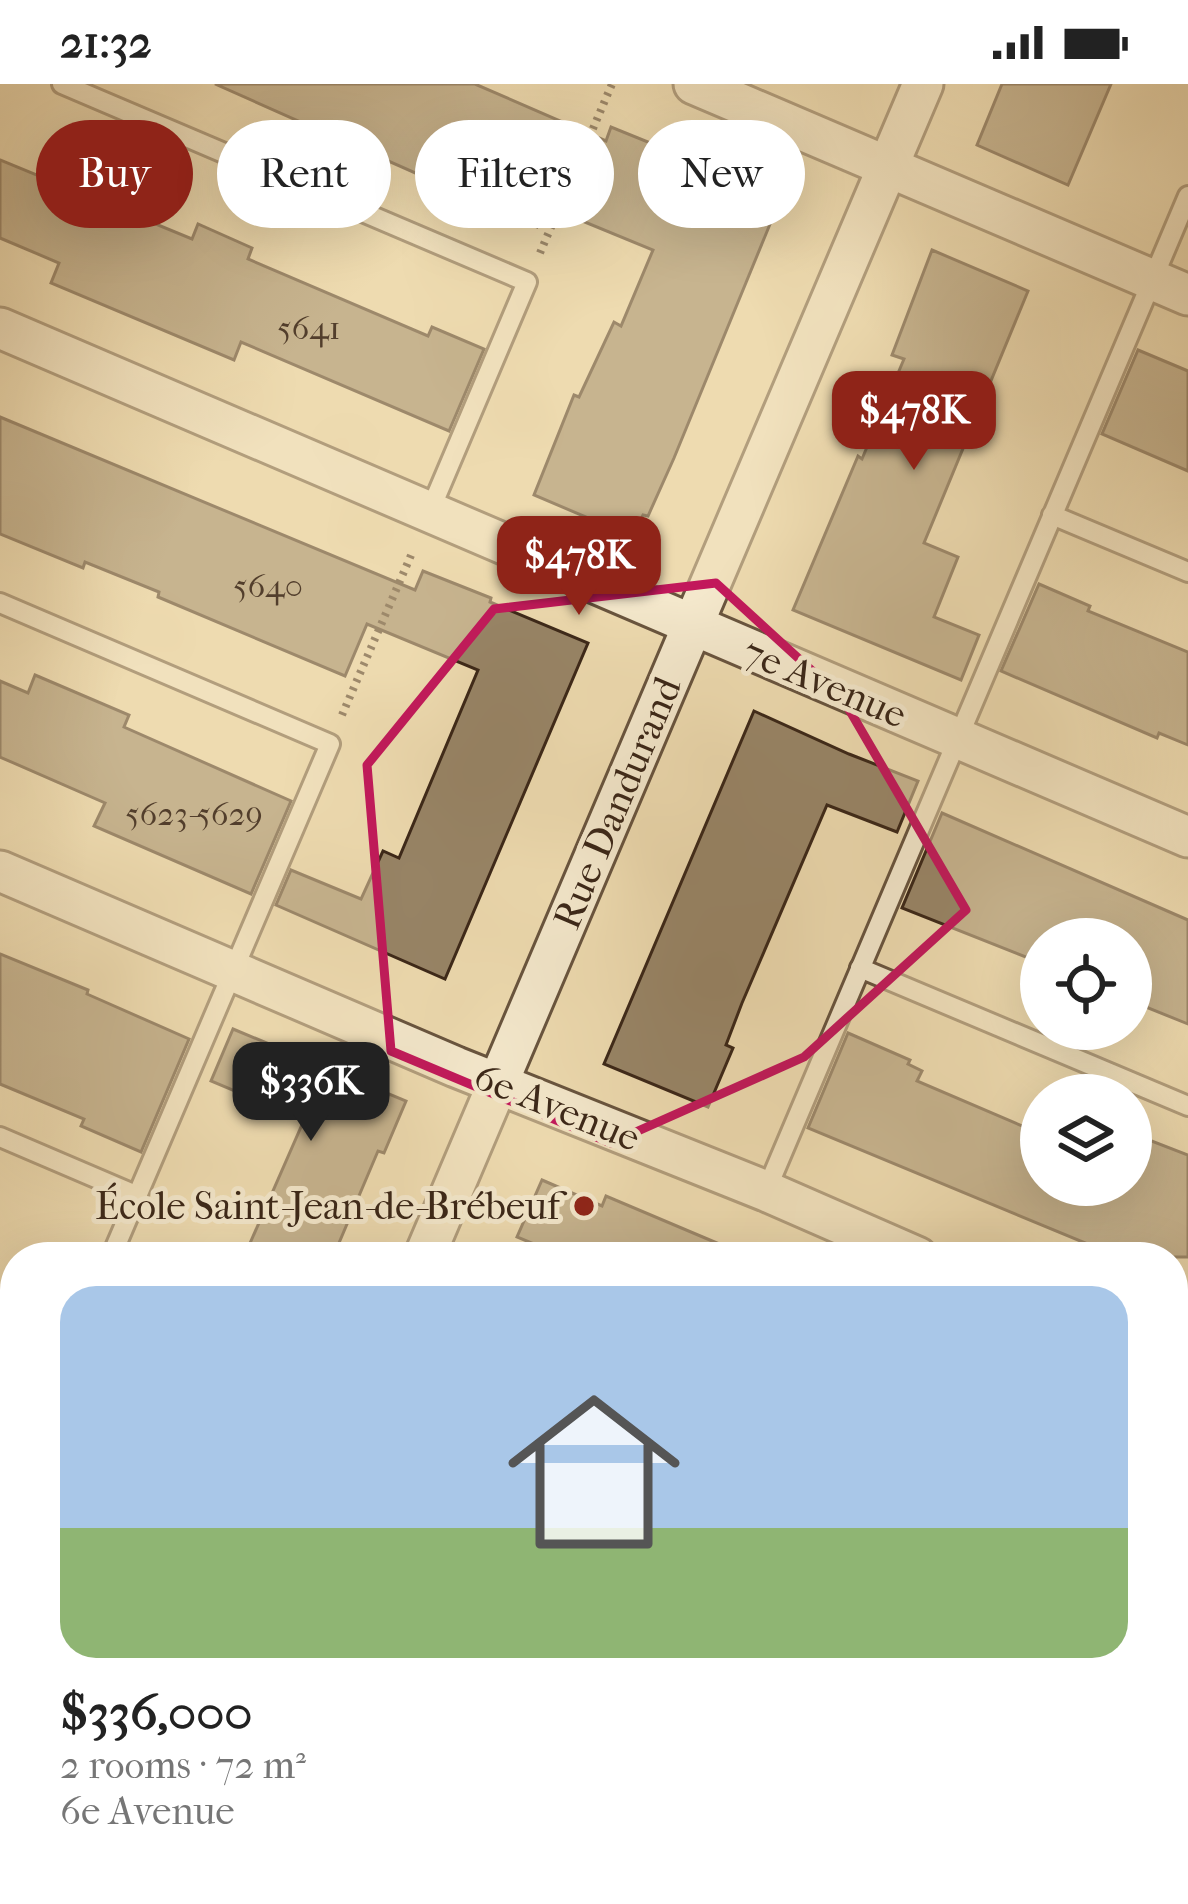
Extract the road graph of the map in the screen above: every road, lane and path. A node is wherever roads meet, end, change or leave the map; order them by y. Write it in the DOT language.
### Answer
graph roads {
  1 [pos="62,84"];
  2 [pos="612,84"];
  3 [pos="694,84"];
  4 [pos="923,84"];
  5 [pos="888,165"];
  6 [pos="1188,196"];
  7 [pos="527,282"];
  8 [pos="1170,288"];
  9 [pos="0,328"];
  10 [pos="429,513"];
  11 [pos="1052,514"];
  12 [pos="1188,572"];
  13 [pos="0,602"];
  14 [pos="693,626"];
  15 [pos="957,739"];
  16 [pos="330,744"];
  17 [pos="1188,837"];
  18 [pos="0,871"];
  19 [pos="860,968"];
  20 [pos="232,972"];
  21 [pos="499,1082"];
  22 [pos="1188,1106"];
  23 [pos="0,1138"];
  24 [pos="766,1191"];
  25 [pos="137,1196"];
  26 [pos="117,1242"];
  27 [pos="430,1242"];
  28 [pos="882,1242"];
  1 -- 7 [label="lane"];
  2 -- 7 [label="path"];
  3 -- 5 [label="street"];
  4 -- 5 [label="street, Rue Dandurand"];
  5 -- 8 [label="street"];
  5 -- 14 [label="street, Rue Dandurand"];
  6 -- 8 [label="lane"];
  7 -- 10 [label="lane"];
  8 -- 11 [label="lane"];
  9 -- 10 [label="street, 7e Avenue"];
  10 -- 14 [label="street, 7e Avenue"];
  10 -- 16 [label="path"];
  11 -- 12 [label="lane"];
  11 -- 15 [label="lane"];
  13 -- 16 [label="lane"];
  14 -- 15 [label="street, 7e Avenue"];
  14 -- 21 [label="street, Rue Dandurand"];
  15 -- 17 [label="street, 7e Avenue"];
  15 -- 19 [label="lane"];
  16 -- 20 [label="lane"];
  18 -- 20 [label="street, 6e Avenue"];
  19 -- 22 [label="lane"];
  19 -- 24 [label="lane"];
  20 -- 21 [label="street, 6e Avenue"];
  20 -- 25 [label="lane"];
  21 -- 24 [label="street, 6e Avenue"];
  21 -- 27 [label="street, Rue Dandurand"];
  23 -- 25 [label="lane"];
  24 -- 28 [label="street, 6e Avenue"];
  25 -- 26 [label="lane"];
}
